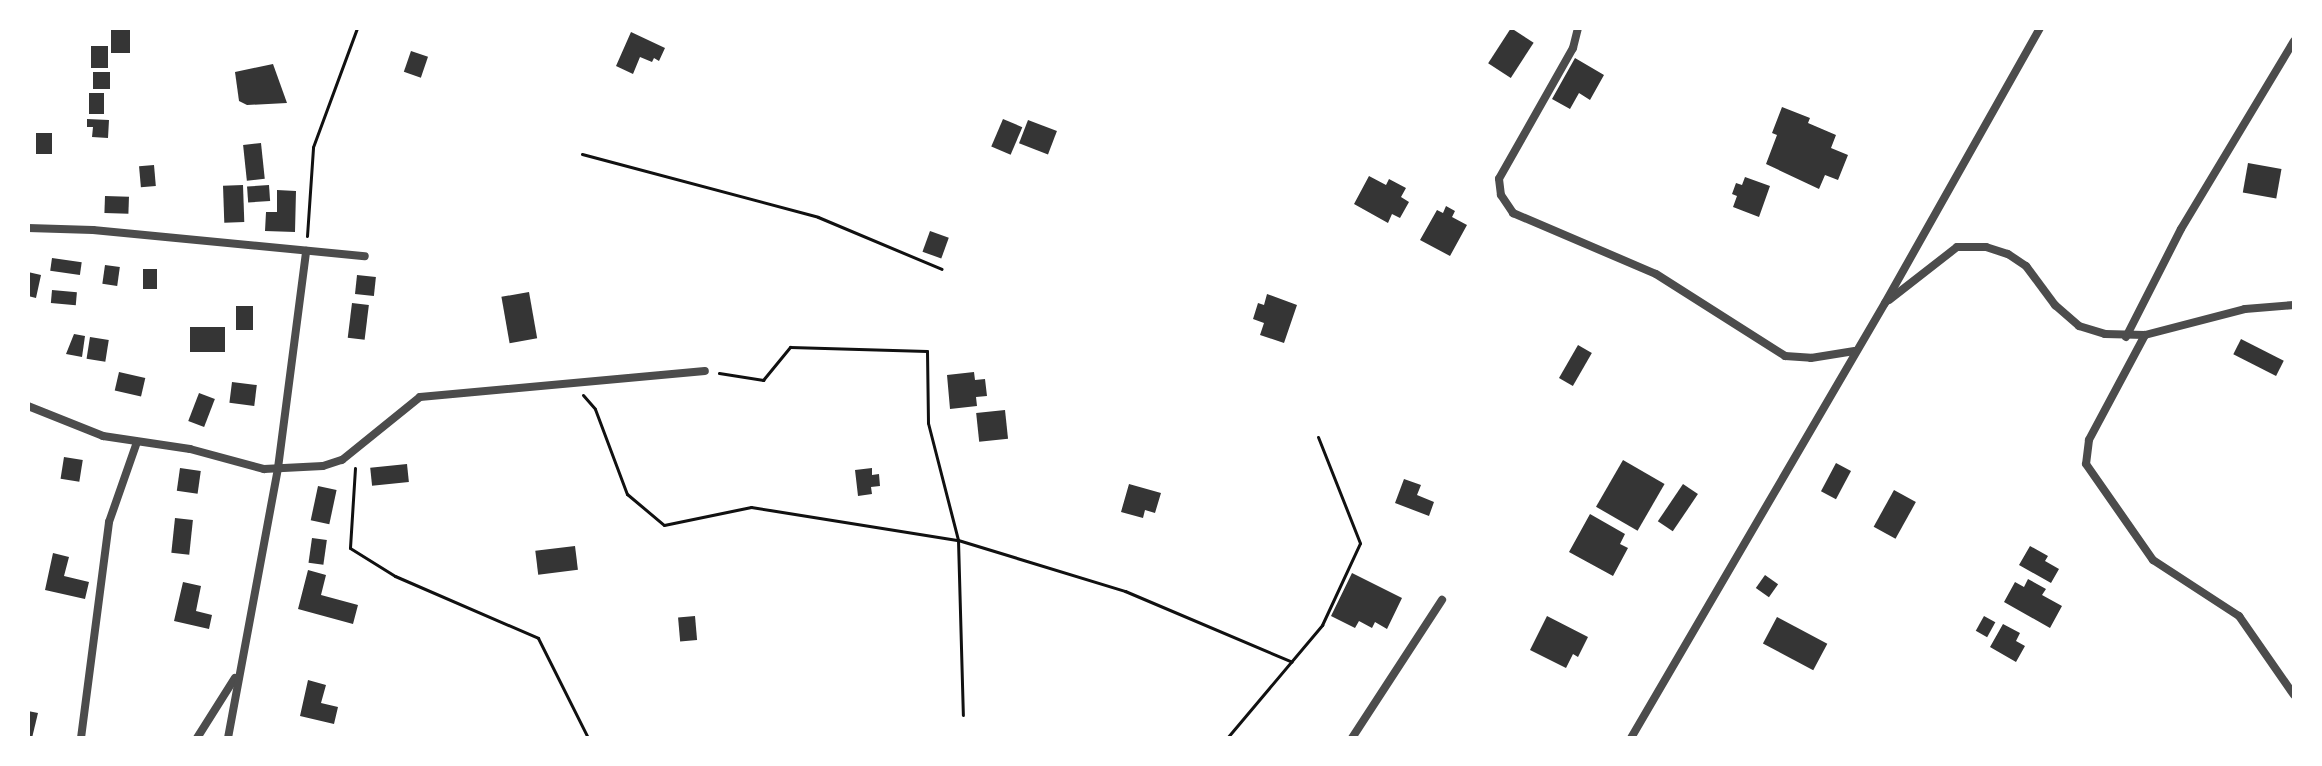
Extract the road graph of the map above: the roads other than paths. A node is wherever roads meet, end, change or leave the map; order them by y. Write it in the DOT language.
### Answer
graph roads {
  1 [pos="1578,28"];
  2 [pos="2040,28"];
  3 [pos="2294,41"];
  4 [pos="28,228"];
  5 [pos="306,251"];
  6 [pos="365,256"];
  7 [pos="1885,303"];
  8 [pos="2294,305"];
  9 [pos="2145,335"];
  10 [pos="2126,337"];
  11 [pos="1854,351"];
  12 [pos="705,371"];
  13 [pos="28,406"];
  14 [pos="137,442"];
  15 [pos="278,468"];
  16 [pos="1442,600"];
  17 [pos="239,673"];
  18 [pos="2294,695"];
  19 [pos="81,738"];
  20 [pos="197,738"];
  21 [pos="228,738"];
  22 [pos="1352,738"];
  23 [pos="1631,738"];
  1 -- 11 [label="street"];
  2 -- 7 [label="street"];
  3 -- 10 [label="street"];
  4 -- 5 [label="street"];
  5 -- 6 [label="street"];
  5 -- 15 [label="street"];
  7 -- 10 [label="street"];
  7 -- 11 [label="street"];
  8 -- 9 [label="street"];
  9 -- 10 [label="street"];
  9 -- 18 [label="street"];
  11 -- 23 [label="street"];
  12 -- 15 [label="street"];
  13 -- 14 [label="street"];
  14 -- 15 [label="street"];
  14 -- 19 [label="street"];
  15 -- 17 [label="street"];
  16 -- 22 [label="street"];
  17 -- 20 [label="street"];
  17 -- 21 [label="street"];
}
